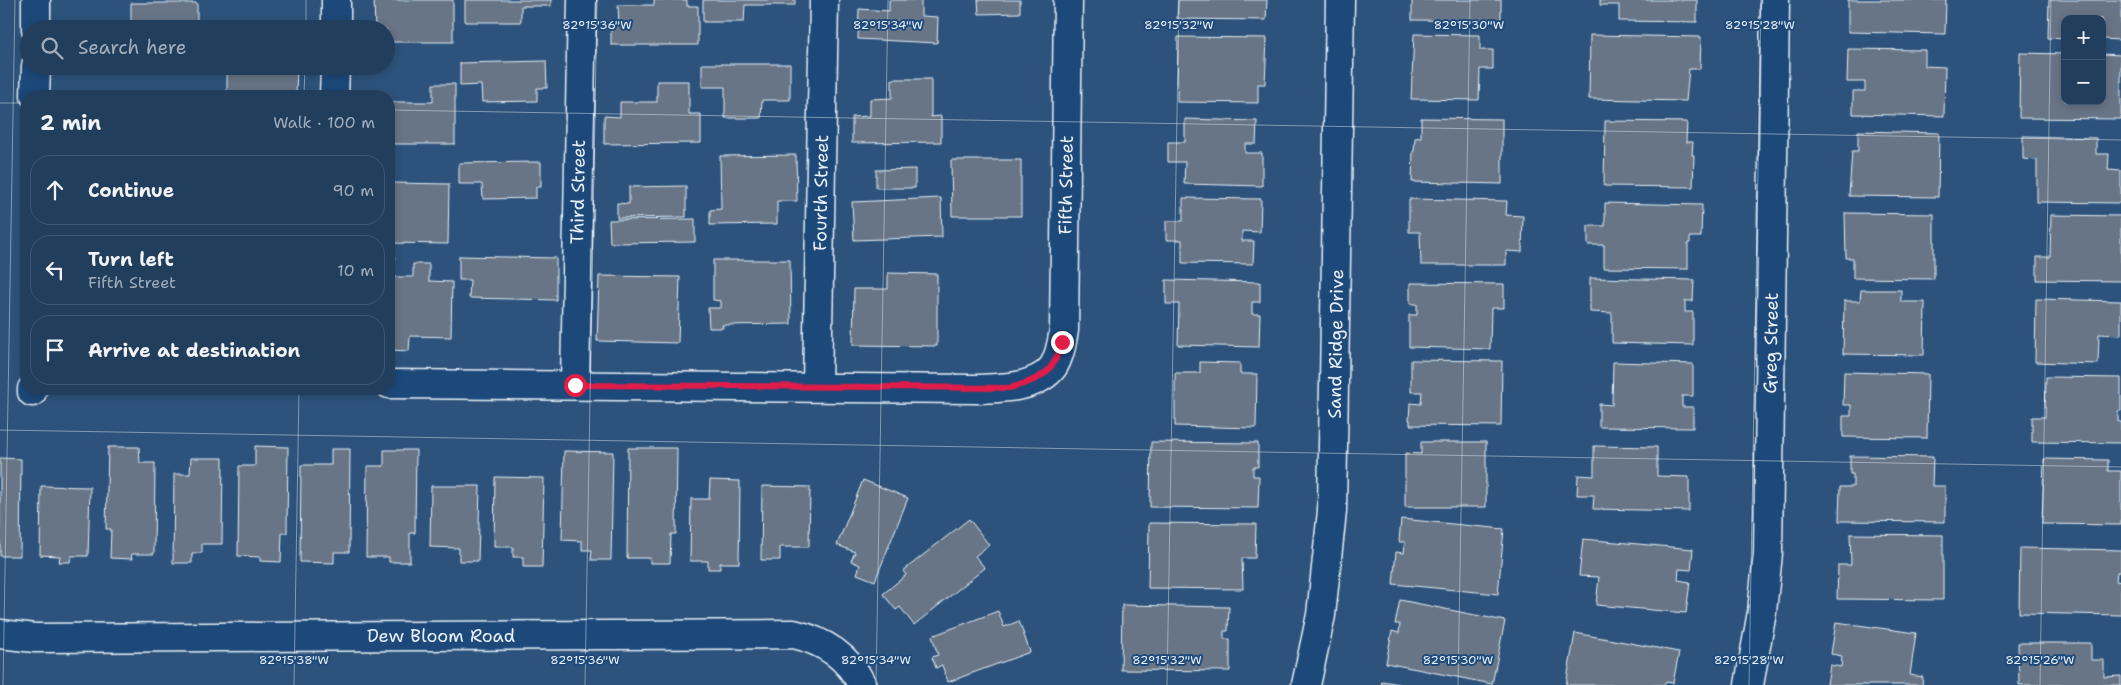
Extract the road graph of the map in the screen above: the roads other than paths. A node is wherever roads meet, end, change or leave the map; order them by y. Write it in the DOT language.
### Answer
graph roads {
  1 [pos="36,0"];
  2 [pos="336,0"];
  3 [pos="582,0"];
  4 [pos="824,0"];
  5 [pos="1068,0"];
  6 [pos="1340,0"];
  7 [pos="1776,0"];
  8 [pos="36,20"];
  9 [pos="336,20"];
  10 [pos="36,75"];
  11 [pos="335,75"];
  12 [pos="35,90"];
  13 [pos="334,90"];
  14 [pos="395,384"];
  15 [pos="575,385"];
  16 [pos="817,387"];
  17 [pos="0,634"];
  18 [pos="862,685"];
  19 [pos="1306,685"];
  20 [pos="1749,685"];
  1 -- 8 [label="street"];
  2 -- 9 [label="street"];
  3 -- 15 [label="street, Third Street"];
  4 -- 16 [label="street, Fourth Street"];
  5 -- 16 [label="street, Fifth Street"];
  6 -- 19 [label="street, Sand Ridge Drive"];
  7 -- 20 [label="street, Greg Street"];
  10 -- 12 [label="street"];
  11 -- 13 [label="street"];
  14 -- 15 [label="street"];
  15 -- 16 [label="street"];
  17 -- 18 [label="street, Dew Bloom Road"];
}
